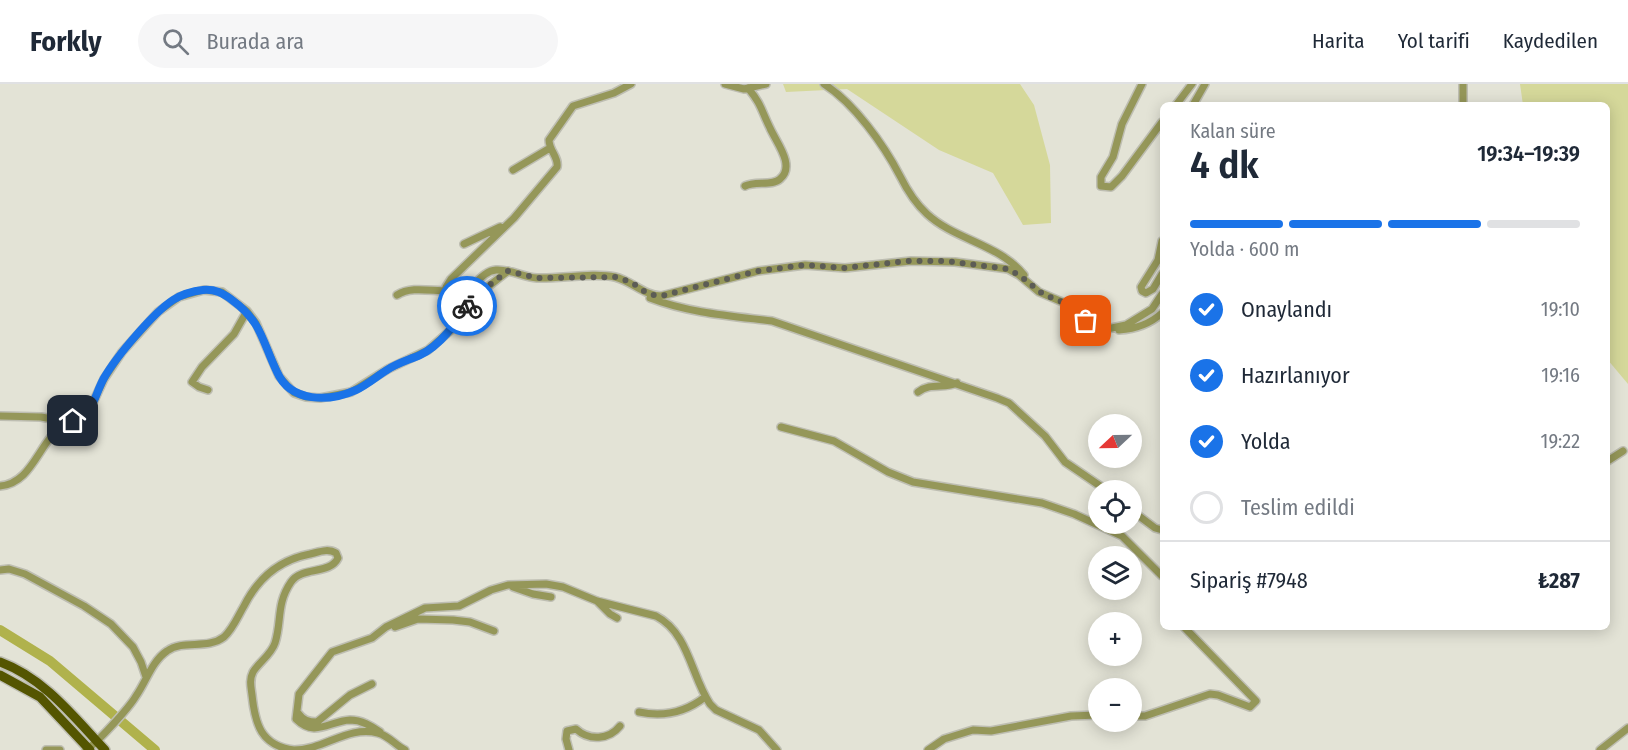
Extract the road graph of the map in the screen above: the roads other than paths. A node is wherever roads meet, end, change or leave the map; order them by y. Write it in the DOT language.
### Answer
graph roads {
  1 [pos="631,84"];
  2 [pos="725,84"];
  3 [pos="766,84"];
  4 [pos="824,84"];
  5 [pos="1142,84"];
  6 [pos="1192,84"];
  7 [pos="1205,84"];
  8 [pos="1463,84"];
  9 [pos="748,88"];
  10 [pos="1178,102"];
  11 [pos="1195,102"];
  12 [pos="1463,102"];
  13 [pos="1160,125"];
  14 [pos="550,148"];
  15 [pos="513,170"];
  16 [pos="745,186"];
  17 [pos="510,221"];
  18 [pos="464,244"];
  19 [pos="1160,253"];
  20 [pos="508,271"];
  21 [pos="1160,277"];
  22 [pos="1032,286"];
  23 [pos="447,291"];
  24 [pos="644,292"];
  25 [pos="397,295"];
  26 [pos="1160,297"];
  27 [pos="247,311"];
  28 [pos="1160,315"];
  29 [pos="1107,329"];
  30 [pos="957,382"];
  31 [pos="208,390"];
  32 [pos="918,392"];
  33 [pos="0,416"];
  34 [pos="69,422"];
  35 [pos="781,427"];
  36 [pos="1623,451"];
  37 [pos="1610,459"];
  38 [pos="1091,480"];
  39 [pos="0,486"];
  40 [pos="1142,518"];
  41 [pos="1160,529"];
  42 [pos="0,570"];
  43 [pos="1160,574"];
  44 [pos="508,585"];
  45 [pos="551,597"];
  46 [pos="597,601"];
  47 [pos="617,618"];
  48 [pos="1187,630"];
  49 [pos="494,631"];
  50 [pos="378,633"];
  51 [pos="0,662"];
  52 [pos="0,675"];
  53 [pos="146,677"];
  54 [pos="372,684"];
  55 [pos="705,697"];
  56 [pos="297,711"];
  57 [pos="639,712"];
  58 [pos="1088,715"];
  59 [pos="1142,716"];
  60 [pos="621,726"];
  61 [pos="1628,728"];
  62 [pos="386,736"];
  63 [pos="99,738"];
  64 [pos="45,750"];
  65 [pos="60,750"];
  66 [pos="88,750"];
  67 [pos="105,750"];
  68 [pos="405,750"];
  69 [pos="569,750"];
  70 [pos="777,750"];
  71 [pos="928,750"];
  72 [pos="1600,750"];
  1 -- 14 [label="street"];
  2 -- 9 [label="street"];
  3 -- 9 [label="street"];
  4 -- 22 [label="street"];
  5 -- 13 [label="street"];
  6 -- 10 [label="street"];
  7 -- 11 [label="street"];
  8 -- 12 [label="street"];
  9 -- 16 [label="street"];
  14 -- 15 [label="street"];
  14 -- 17 [label="street"];
  17 -- 18 [label="street"];
  17 -- 23 [label="street"];
  19 -- 21 [label="street"];
  20 -- 23 [label="street"];
  20 -- 24 [label="street"];
  20 -- 27 [label="street"];
  22 -- 24 [label="street"];
  22 -- 29 [label="street"];
  23 -- 25 [label="street"];
  24 -- 30 [label="street"];
  26 -- 29 [label="street"];
  27 -- 31 [label="street"];
  27 -- 34 [label="street"];
  28 -- 29 [label="street"];
  30 -- 32 [label="street"];
  30 -- 38 [label="street"];
  33 -- 34 [label="street"];
  34 -- 39 [label="street"];
  35 -- 43 [label="street"];
  36 -- 37 [label="street"];
  40 -- 41 [label="street"];
  42 -- 53 [label="street"];
  44 -- 45 [label="street"];
  44 -- 46 [label="street"];
  44 -- 50 [label="street"];
  46 -- 47 [label="street"];
  46 -- 55 [label="street"];
  48 -- 59 [label="street"];
  49 -- 50 [label="street"];
  50 -- 56 [label="street"];
  51 -- 63 [label="main road"];
  52 -- 66 [label="main road"];
  53 -- 62 [label="street"];
  53 -- 63 [label="street"];
  54 -- 56 [label="street"];
  55 -- 57 [label="street"];
  55 -- 70 [label="street"];
  56 -- 62 [label="street"];
  58 -- 71 [label="street"];
  60 -- 69 [label="street"];
  61 -- 72 [label="street"];
  62 -- 68 [label="street"];
  63 -- 66 [label="street"];
  63 -- 67 [label="main road"];
  64 -- 65 [label="street"];
}
